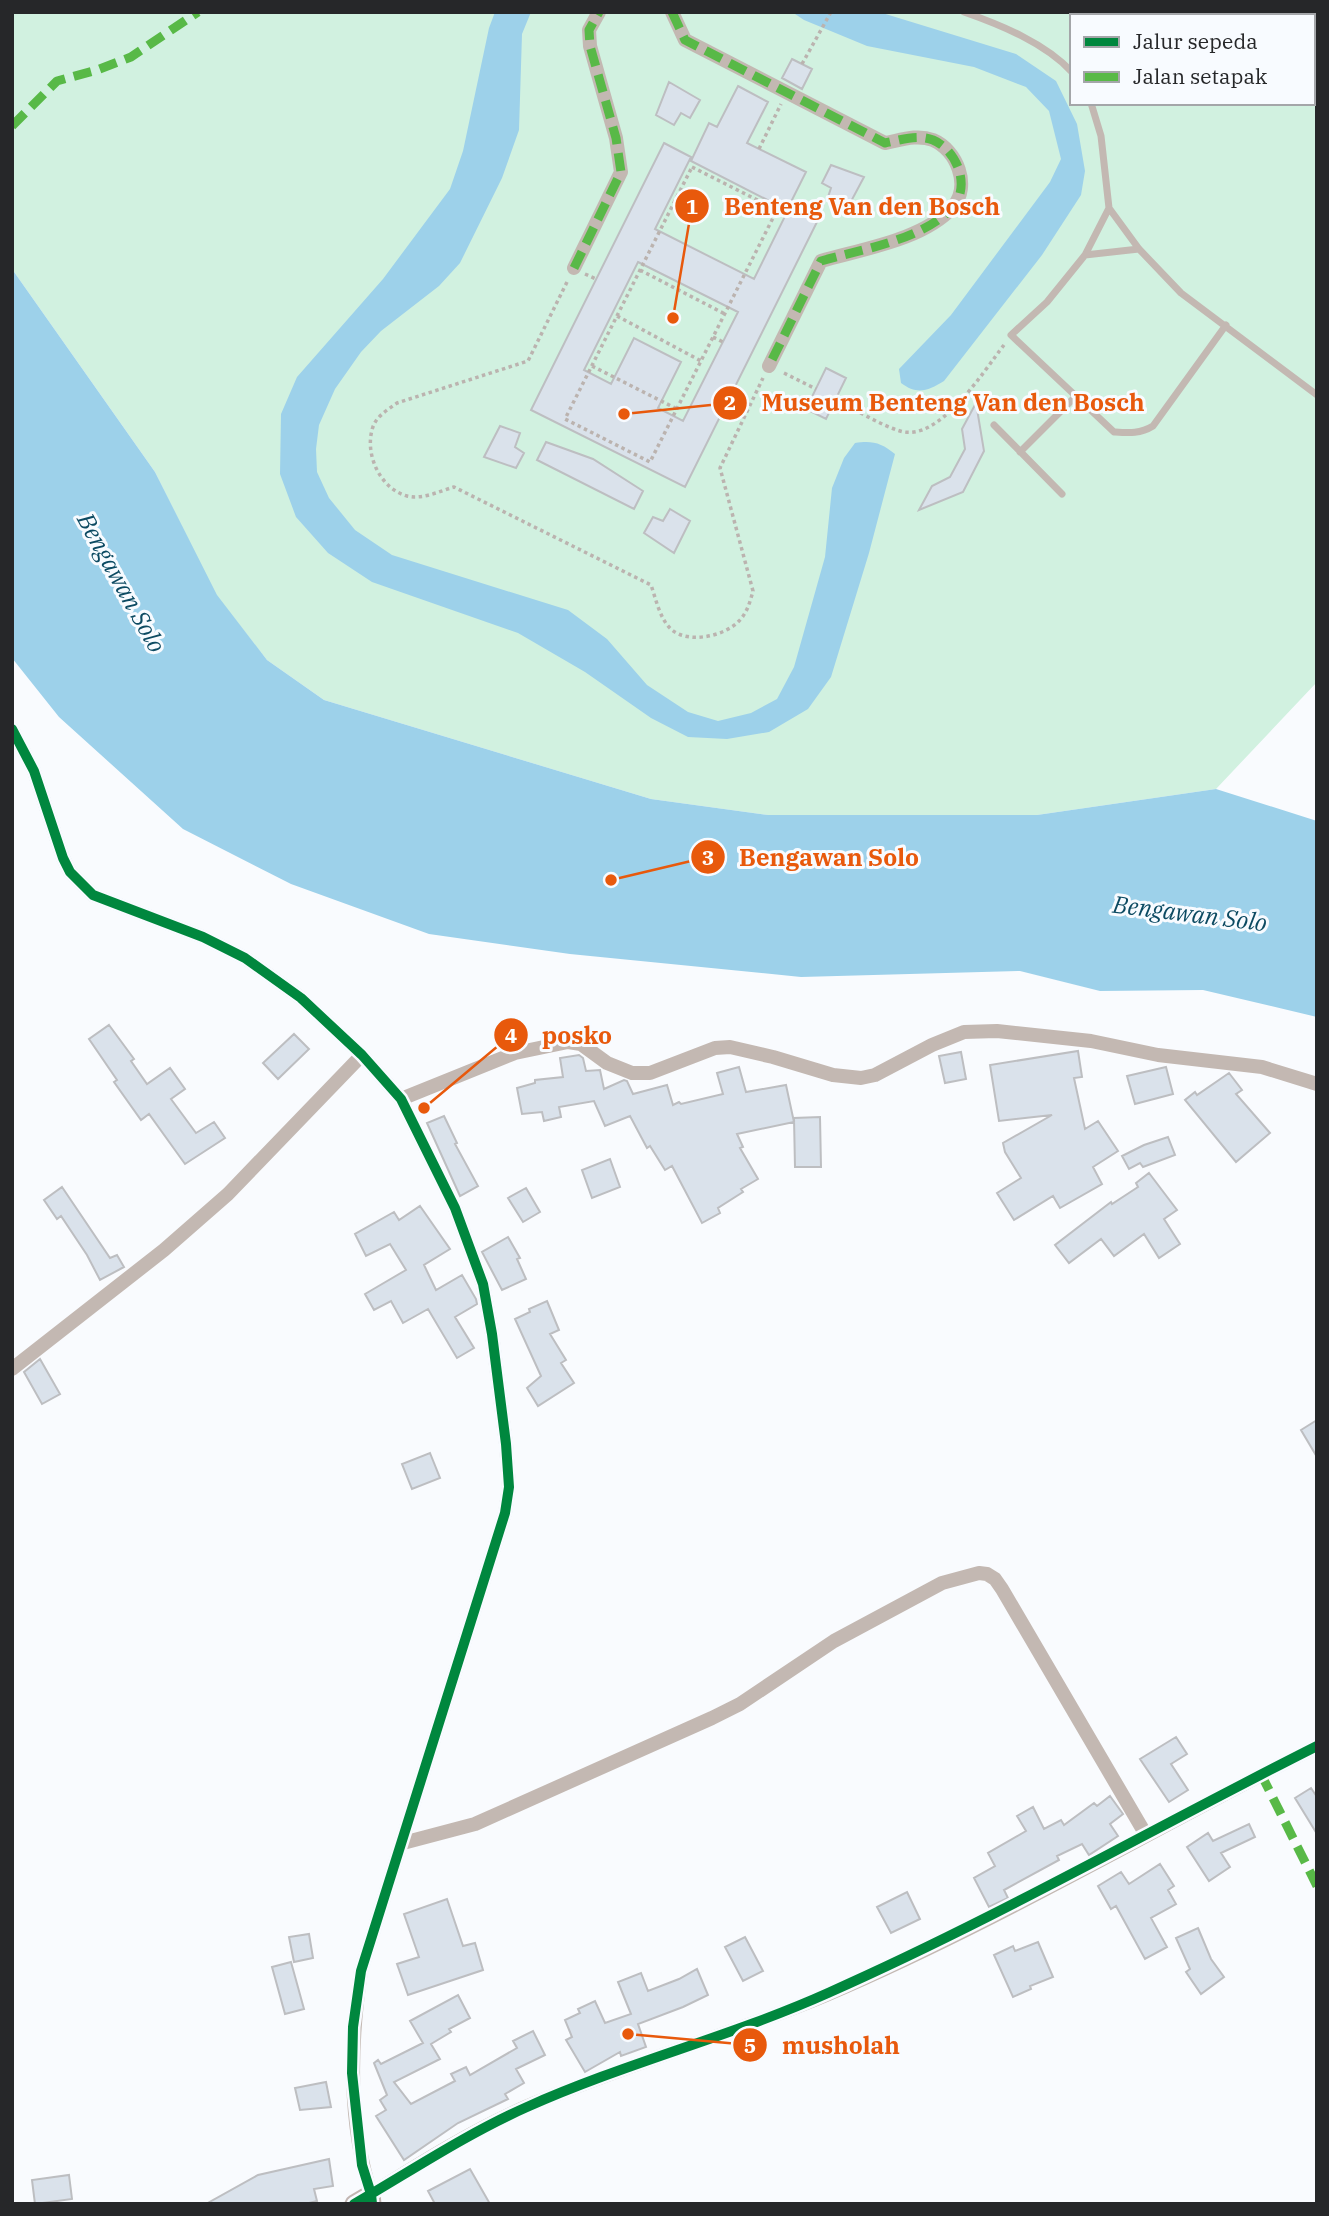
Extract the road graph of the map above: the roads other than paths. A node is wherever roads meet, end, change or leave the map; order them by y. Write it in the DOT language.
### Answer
graph roads {
  1 [pos="599,12"];
  2 [pos="672,12"];
  3 [pos="964,12"];
  4 [pos="1070,70"];
  5 [pos="1092,105"];
  6 [pos="1109,208"];
  7 [pos="1139,249"];
  8 [pos="1085,255"];
  9 [pos="574,268"];
  10 [pos="1226,325"];
  11 [pos="769,366"];
  12 [pos="1317,395"];
  13 [pos="1076,396"];
  14 [pos="993,425"];
  15 [pos="1020,452"];
  16 [pos="1062,494"];
  17 [pos="12,729"];
  18 [pos="362,1055"];
  19 [pos="1317,1084"];
  20 [pos="401,1099"];
  21 [pos="12,1369"];
  22 [pos="1317,1746"];
  23 [pos="1146,1835"];
  24 [pos="403,1843"];
  25 [pos="371,2199"];
  26 [pos="354,2204"];
  1 -- 9 [label="street"];
  2 -- 11 [label="street"];
  3 -- 4 [label="lane"];
  5 -- 6 [label="lane"];
  6 -- 7 [label="lane"];
  6 -- 8 [label="lane"];
  7 -- 8 [label="lane"];
  7 -- 10 [label="lane"];
  8 -- 13 [label="lane"];
  10 -- 12 [label="lane"];
  10 -- 13 [label="lane"];
  13 -- 15 [label="lane"];
  14 -- 15 [label="lane"];
  15 -- 16 [label="lane"];
  17 -- 18 [label="street"];
  18 -- 20 [label="street"];
  18 -- 21 [label="street"];
  19 -- 20 [label="street"];
  20 -- 24 [label="street"];
  22 -- 23 [label="street"];
  23 -- 24 [label="street"];
  23 -- 25 [label="street"];
  24 -- 25 [label="street"];
  25 -- 26 [label="street"];
}
